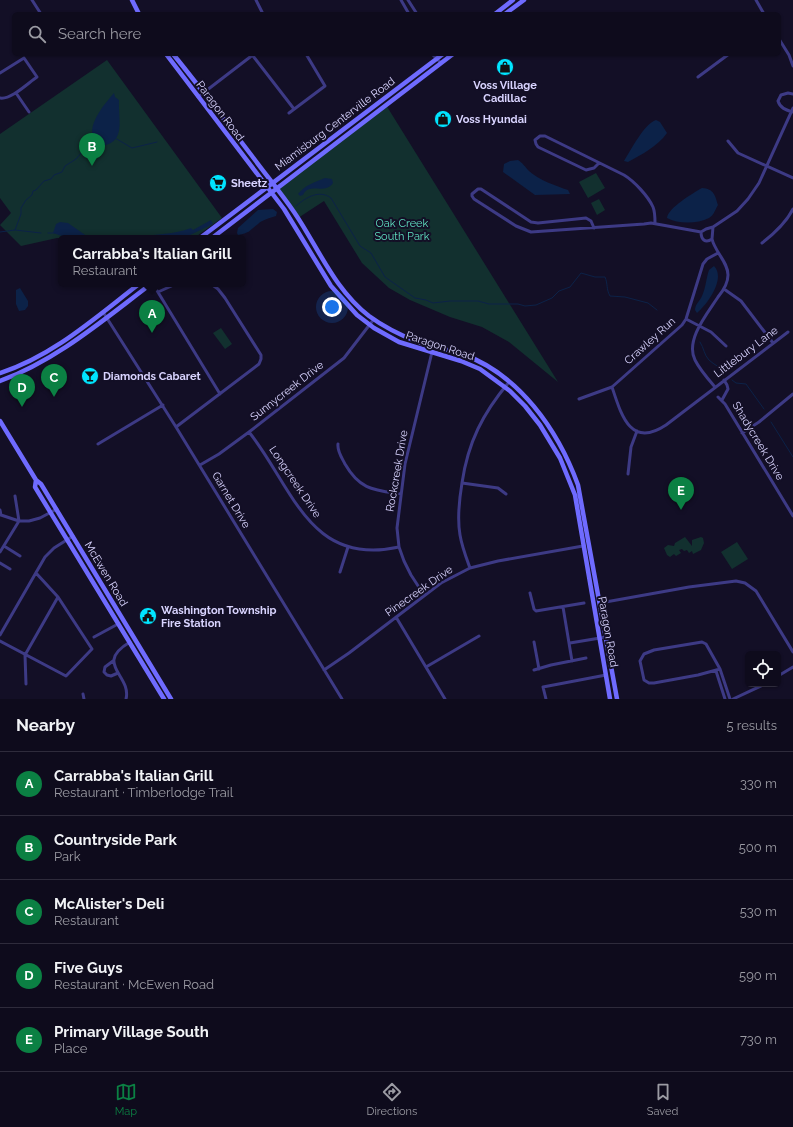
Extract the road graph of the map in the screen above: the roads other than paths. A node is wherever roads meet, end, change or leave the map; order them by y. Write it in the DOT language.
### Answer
graph roads {
  1 [pos="32,0"];
  2 [pos="132,0"];
  3 [pos="256,0"];
  4 [pos="401,0"];
  5 [pos="408,0"];
  6 [pos="513,0"];
  7 [pos="524,0"];
  8 [pos="756,0"];
  9 [pos="40,12"];
  10 [pos="138,12"];
  11 [pos="262,12"];
  12 [pos="408,12"];
  13 [pos="416,12"];
  14 [pos="498,12"];
  15 [pos="509,12"];
  16 [pos="763,12"];
  17 [pos="781,42"];
  18 [pos="793,53"];
  19 [pos="789,55"];
  20 [pos="167,56"];
  21 [pos="175,56"];
  22 [pos="253,56"];
  23 [pos="255,56"];
  24 [pos="307,56"];
  25 [pos="434,56"];
  26 [pos="439,56"];
  27 [pos="441,56"];
  28 [pos="450,56"];
  29 [pos="725,56"];
  30 [pos="436,59"];
  31 [pos="440,63"];
  32 [pos="182,65"];
  33 [pos="793,66"];
  34 [pos="177,69"];
  35 [pos="0,73"];
  36 [pos="698,77"];
  37 [pos="16,92"];
  38 [pos="204,92"];
  39 [pos="793,94"];
  40 [pos="198,97"];
  41 [pos="0,98"];
  42 [pos="793,108"];
  43 [pos="294,109"];
  44 [pos="29,112"];
  45 [pos="792,112"];
  46 [pos="289,113"];
  47 [pos="339,132"];
  48 [pos="343,138"];
  49 [pos="728,141"];
  50 [pos="600,163"];
  51 [pos="767,166"];
  52 [pos="793,178"];
  53 [pos="272,183"];
  54 [pos="267,188"];
  55 [pos="276,188"];
  56 [pos="270,192"];
  57 [pos="793,209"];
  58 [pos="655,223"];
  59 [pos="713,227"];
  60 [pos="594,228"];
  61 [pos="701,232"];
  62 [pos="205,235"];
  63 [pos="216,235"];
  64 [pos="712,239"];
  65 [pos="762,243"];
  66 [pos="718,253"];
  67 [pos="135,287"];
  68 [pos="148,287"];
  69 [pos="154,287"];
  70 [pos="169,287"];
  71 [pos="215,287"];
  72 [pos="724,288"];
  73 [pos="158,292"];
  74 [pos="103,312"];
  75 [pos="107,316"];
  76 [pos="374,319"];
  77 [pos="686,319"];
  78 [pos="370,325"];
  79 [pos="699,327"];
  80 [pos="788,332"];
  81 [pos="773,344"];
  82 [pos="726,346"];
  83 [pos="435,347"];
  84 [pos="432,353"];
  85 [pos="0,373"];
  86 [pos="724,380"];
  87 [pos="0,381"];
  88 [pos="509,382"];
  89 [pos="504,387"];
  90 [pos="612,387"];
  91 [pos="715,387"];
  92 [pos="220,394"];
  93 [pos="793,394"];
  94 [pos="790,397"];
  95 [pos="579,399"];
  96 [pos="793,402"];
  97 [pos="163,405"];
  98 [pos="0,420"];
  99 [pos="176,426"];
  100 [pos="637,431"];
  101 [pos="249,432"];
  102 [pos="742,432"];
  103 [pos="98,444"];
  104 [pos="338,444"];
  105 [pos="200,465"];
  106 [pos="628,474"];
  107 [pos="36,480"];
  108 [pos="462,483"];
  109 [pos="401,494"];
  110 [pos="506,494"];
  111 [pos="15,496"];
  112 [pos="56,509"];
  113 [pos="0,510"];
  114 [pos="51,512"];
  115 [pos="0,516"];
  116 [pos="793,516"];
  117 [pos="18,521"];
  118 [pos="73,536"];
  119 [pos="67,540"];
  120 [pos="4,546"];
  121 [pos="583,546"];
  122 [pos="348,547"];
  123 [pos="399,547"];
  124 [pos="0,552"];
  125 [pos="20,556"];
  126 [pos="0,563"];
  127 [pos="470,568"];
  128 [pos="10,569"];
  129 [pos="340,572"];
  130 [pos="36,573"];
  131 [pos="530,593"];
  132 [pos="424,595"];
  133 [pos="58,597"];
  134 [pos="584,603"];
  135 [pos="600,603"];
  136 [pos="563,607"];
  137 [pos="396,617"];
  138 [pos="118,624"];
  139 [pos="0,635"];
  140 [pos="479,636"];
  141 [pos="94,637"];
  142 [pos="606,637"];
  143 [pos="599,638"];
  144 [pos="135,639"];
  145 [pos="0,641"];
  146 [pos="129,642"];
  147 [pos="534,642"];
  148 [pos="570,643"];
  149 [pos="793,652"];
  150 [pos="25,655"];
  151 [pos="586,658"];
  152 [pos="572,660"];
  153 [pos="113,661"];
  154 [pos="793,667"];
  155 [pos="426,668"];
  156 [pos="539,669"];
  157 [pos="720,669"];
  158 [pos="324,670"];
  159 [pos="534,670"];
  160 [pos="716,671"];
  161 [pos="118,672"];
  162 [pos="781,674"];
  163 [pos="606,675"];
  164 [pos="26,684"];
  165 [pos="758,687"];
  166 [pos="83,694"];
  167 [pos="84,699"];
  168 [pos="126,699"];
  169 [pos="162,699"];
  170 [pos="171,699"];
  171 [pos="342,699"];
  172 [pos="446,699"];
  173 [pos="546,699"];
  174 [pos="610,699"];
  175 [pos="617,699"];
  176 [pos="725,699"];
  177 [pos="732,699"];
  1 -- 9 [label="street"];
  2 -- 10 [label="street"];
  3 -- 11 [label="street"];
  4 -- 12 [label="street"];
  5 -- 13 [label="street"];
  6 -- 14 [label="street"];
  7 -- 15 [label="street"];
  8 -- 16 [label="street"];
  17 -- 19 [label="street"];
  18 -- 19 [label="street"];
  19 -- 33 [label="street"];
  20 -- 34 [label="street, Paragon Road"];
  21 -- 32 [label="street, Paragon Road"];
  22 -- 38 [label="street"];
  23 -- 43 [label="street"];
  24 -- 43 [label="street"];
  25 -- 30 [label="street"];
  26 -- 30 [label="street, Miamisburg Centerville Road"];
  27 -- 31 [label="street"];
  28 -- 31 [label="street, Miamisburg Centerville Road"];
  29 -- 36 [label="street"];
  30 -- 31 [label="street"];
  30 -- 47 [label="street, Miamisburg Centerville Road"];
  31 -- 48 [label="street, Miamisburg Centerville Road"];
  32 -- 34 [label="street"];
  32 -- 38 [label="street, Paragon Road"];
  34 -- 40 [label="street, Paragon Road"];
  35 -- 37 [label="street"];
  37 -- 41 [label="street"];
  37 -- 44 [label="street"];
  38 -- 40 [label="street"];
  38 -- 53 [label="street, Paragon Road"];
  39 -- 45 [label="street"];
  40 -- 54 [label="street, Paragon Road"];
  42 -- 45 [label="street"];
  43 -- 46 [label="street"];
  45 -- 51 [label="street"];
  47 -- 48 [label="street"];
  47 -- 53 [label="street, Miamisburg Centerville Road"];
  48 -- 55 [label="street, Miamisburg Centerville Road"];
  49 -- 51 [label="street"];
  50 -- 50 [label="street"];
  50 -- 58 [label="street"];
  51 -- 52 [label="street"];
  51 -- 59 [label="street"];
  53 -- 54 [label="street, Miamisburg Centerville Road"];
  53 -- 55 [label="street, Paragon Road"];
  54 -- 56 [label="street, Paragon Road"];
  54 -- 62 [label="street, Miamisburg Centerville Road"];
  55 -- 56 [label="street, Miamisburg Centerville Road"];
  55 -- 76 [label="street, Paragon Road"];
  56 -- 63 [label="street, Miamisburg Centerville Road"];
  56 -- 78 [label="street, Paragon Road"];
  57 -- 65 [label="street"];
  58 -- 60 [label="street"];
  58 -- 61 [label="street"];
  59 -- 61 [label="street"];
  59 -- 64 [label="street"];
  60 -- 60 [label="street"];
  61 -- 64 [label="street"];
  64 -- 66 [label="street"];
  66 -- 72 [label="street"];
  66 -- 77 [label="street, Crawley Run"];
  67 -- 74 [label="street"];
  68 -- 75 [label="street"];
  69 -- 73 [label="street"];
  70 -- 73 [label="street"];
  71 -- 92 [label="street"];
  72 -- 79 [label="street"];
  72 -- 81 [label="street"];
  73 -- 92 [label="street"];
  74 -- 75 [label="street, Garnet Drive"];
  74 -- 85 [label="street"];
  75 -- 87 [label="street"];
  75 -- 97 [label="street, Garnet Drive"];
  76 -- 78 [label="street, Sunnycreek Drive"];
  76 -- 83 [label="street, Paragon Road"];
  77 -- 79 [label="street"];
  77 -- 90 [label="street, Crawley Run"];
  78 -- 84 [label="street, Paragon Road"];
  78 -- 101 [label="street, Sunnycreek Drive"];
  79 -- 82 [label="street"];
  79 -- 91 [label="street"];
  80 -- 81 [label="street, Littlebury Lane"];
  81 -- 86 [label="street, Littlebury Lane"];
  83 -- 84 [label="street, Rockcreek Drive"];
  83 -- 88 [label="street, Paragon Road"];
  84 -- 89 [label="street, Paragon Road"];
  84 -- 109 [label="street, Rockcreek Drive"];
  86 -- 91 [label="street, Littlebury Lane"];
  86 -- 102 [label="street, Shadycreek Drive"];
  88 -- 89 [label="street"];
  88 -- 135 [label="street, Paragon Road"];
  89 -- 108 [label="street"];
  89 -- 121 [label="street, Paragon Road"];
  90 -- 95 [label="street, Crawley Run"];
  90 -- 100 [label="street"];
  91 -- 100 [label="street, Littlebury Lane"];
  92 -- 99 [label="street"];
  93 -- 94 [label="street"];
  94 -- 96 [label="street"];
  94 -- 102 [label="street"];
  97 -- 99 [label="street, Garnet Drive"];
  97 -- 103 [label="street"];
  98 -- 107 [label="street, McEwen Road"];
  99 -- 105 [label="street, Garnet Drive"];
  100 -- 106 [label="street"];
  101 -- 105 [label="street, Sunnycreek Drive"];
  101 -- 122 [label="street, Longcreek Drive"];
  102 -- 116 [label="street, Shadycreek Drive"];
  104 -- 109 [label="street"];
  105 -- 158 [label="street, Garnet Drive"];
  107 -- 112 [label="street, McEwen Road"];
  107 -- 114 [label="street, McEwen Road"];
  108 -- 110 [label="street"];
  108 -- 127 [label="street"];
  109 -- 123 [label="street, Rockcreek Drive"];
  111 -- 117 [label="street"];
  112 -- 114 [label="street"];
  112 -- 118 [label="street, McEwen Road"];
  113 -- 115 [label="street"];
  114 -- 117 [label="street"];
  114 -- 119 [label="street, McEwen Road"];
  115 -- 117 [label="street"];
  117 -- 120 [label="street"];
  118 -- 119 [label="street"];
  118 -- 144 [label="street, McEwen Road"];
  119 -- 130 [label="street"];
  119 -- 138 [label="street, McEwen Road"];
  120 -- 124 [label="street"];
  120 -- 125 [label="street"];
  121 -- 127 [label="street, Pinecreek Drive"];
  121 -- 143 [label="street, Paragon Road"];
  122 -- 123 [label="street, Longcreek Drive"];
  122 -- 129 [label="street"];
  123 -- 132 [label="street, Rockcreek Drive"];
  126 -- 128 [label="street"];
  127 -- 132 [label="street, Pinecreek Drive"];
  130 -- 133 [label="street"];
  130 -- 139 [label="street"];
  131 -- 136 [label="street"];
  132 -- 137 [label="street, Pinecreek Drive"];
  133 -- 150 [label="street"];
  133 -- 150 [label="street"];
  134 -- 136 [label="street"];
  135 -- 142 [label="street, Paragon Road"];
  135 -- 149 [label="street"];
  136 -- 148 [label="street"];
  137 -- 155 [label="street"];
  137 -- 158 [label="street, Pinecreek Drive"];
  138 -- 141 [label="street"];
  138 -- 146 [label="street, McEwen Road"];
  140 -- 155 [label="street"];
  142 -- 143 [label="street"];
  142 -- 175 [label="street, Paragon Road"];
  143 -- 148 [label="street"];
  143 -- 163 [label="street, Paragon Road"];
  144 -- 146 [label="street"];
  144 -- 170 [label="street, McEwen Road"];
  145 -- 150 [label="street"];
  146 -- 153 [label="street"];
  146 -- 169 [label="street, McEwen Road"];
  147 -- 156 [label="street"];
  148 -- 152 [label="street"];
  150 -- 164 [label="street"];
  151 -- 152 [label="street"];
  152 -- 156 [label="street"];
  153 -- 161 [label="street"];
  153 -- 161 [label="street"];
  154 -- 162 [label="street"];
  155 -- 172 [label="street"];
  156 -- 159 [label="street"];
  157 -- 160 [label="street"];
  157 -- 160 [label="street"];
  157 -- 177 [label="street"];
  158 -- 171 [label="street, Garnet Drive"];
  160 -- 176 [label="street"];
  161 -- 168 [label="street"];
  163 -- 173 [label="street"];
  163 -- 174 [label="street, Paragon Road"];
  165 -- 177 [label="street"];
  166 -- 167 [label="street"];
}
